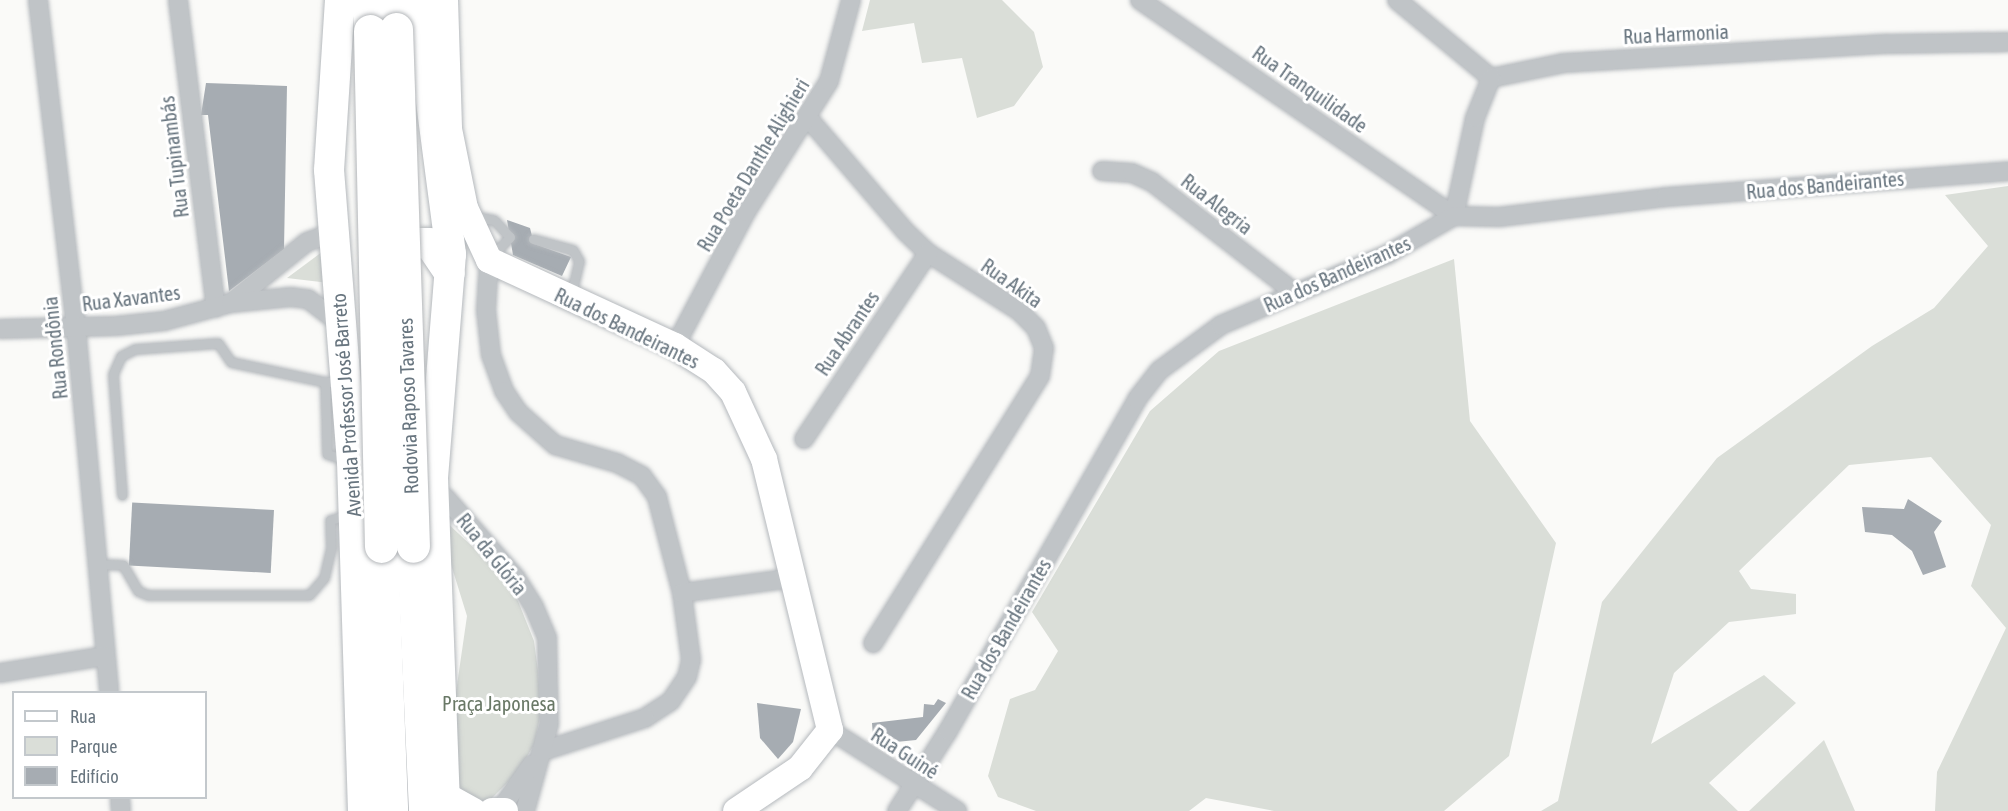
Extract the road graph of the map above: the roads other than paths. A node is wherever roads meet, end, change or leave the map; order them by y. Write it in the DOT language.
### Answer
graph roads {
  1 [pos="38,0"];
  2 [pos="178,0"];
  3 [pos="340,0"];
  4 [pos="424,0"];
  5 [pos="445,0"];
  6 [pos="851,0"];
  7 [pos="1140,0"];
  8 [pos="1397,0"];
  9 [pos="383,15"];
  10 [pos="2008,42"];
  11 [pos="1491,78"];
  12 [pos="809,118"];
  13 [pos="1102,171"];
  14 [pos="2008,171"];
  15 [pos="330,203"];
  16 [pos="457,212"];
  17 [pos="1454,216"];
  18 [pos="364,228"];
  19 [pos="332,233"];
  20 [pos="533,239"];
  21 [pos="928,253"];
  22 [pos="489,260"];
  23 [pos="336,263"];
  24 [pos="450,274"];
  25 [pos="1295,293"];
  26 [pos="569,300"];
  27 [pos="223,305"];
  28 [pos="343,326"];
  29 [pos="76,327"];
  30 [pos="0,329"];
  31 [pos="675,346"];
  32 [pos="336,382"];
  33 [pos="804,439"];
  34 [pos="439,487"];
  35 [pos="122,495"];
  36 [pos="354,515"];
  37 [pos="397,546"];
  38 [pos="98,564"];
  39 [pos="794,578"];
  40 [pos="682,593"];
  41 [pos="873,643"];
  42 [pos="105,656"];
  43 [pos="0,673"];
  44 [pos="109,691"];
  45 [pos="830,730"];
  46 [pos="540,752"];
  47 [pos="913,787"];
  48 [pos="438,806"];
  49 [pos="363,811"];
  50 [pos="391,811"];
  51 [pos="474,811"];
  52 [pos="504,811"];
  53 [pos="736,811"];
  54 [pos="897,811"];
  55 [pos="957,811"];
  1 -- 29 [label="street, Rua Rondônia"];
  2 -- 27 [label="street, Rua Tupinambás"];
  3 -- 15 [label="highway, Avenida Professor José Barreto"];
  4 -- 16 [label="highway"];
  5 -- 16 [label="main road"];
  6 -- 12 [label="street, Rua Poeta Danthe Alighieri"];
  7 -- 17 [label="street, Rua Tranquilidade"];
  8 -- 11 [label="street"];
  9 -- 37 [label="highway, Rodovia Raposo Tavares, bridge"];
  10 -- 11 [label="street, Rua Harmonia"];
  11 -- 17 [label="street"];
  12 -- 21 [label="street, Rua Akita"];
  12 -- 31 [label="street, Rua Poeta Danthe Alighieri"];
  13 -- 25 [label="street, Rua Alegria"];
  14 -- 17 [label="street, Rua dos Bandeirantes"];
  15 -- 18 [label="highway"];
  15 -- 19 [label="highway, Avenida Professor José Barreto"];
  16 -- 18 [label="highway"];
  16 -- 22 [label="main road"];
  16 -- 24 [label="highway"];
  17 -- 25 [label="street, Rua dos Bandeirantes"];
  18 -- 19 [label="highway"];
  19 -- 23 [label="highway, Avenida Professor José Barreto"];
  19 -- 27 [label="street, Rua Xavantes"];
  20 -- 26 [label="lane"];
  21 -- 33 [label="street, Rua Abrantes"];
  21 -- 41 [label="street, Rua Akita"];
  22 -- 26 [label="main road, Rua dos Bandeirantes"];
  22 -- 40 [label="street"];
  23 -- 24 [label="highway"];
  23 -- 28 [label="highway, Avenida Professor José Barreto"];
  24 -- 34 [label="highway"];
  25 -- 47 [label="street, Rua dos Bandeirantes"];
  26 -- 31 [label="main road, Rua dos Bandeirantes"];
  27 -- 28 [label="street, Rua Xavantes"];
  27 -- 29 [label="street, Rua Xavantes"];
  28 -- 32 [label="highway, Avenida Professor José Barreto"];
  29 -- 30 [label="street, Rua Xavantes"];
  29 -- 38 [label="street, Rua Rondônia"];
  31 -- 39 [label="main road, Rua dos Bandeirantes"];
  32 -- 35 [label="lane"];
  32 -- 36 [label="highway, Avenida Professor José Barreto"];
  34 -- 46 [label="street, Rua da Glória"];
  34 -- 48 [label="highway"];
  36 -- 38 [label="lane"];
  36 -- 49 [label="highway, Avenida Professor José Barreto"];
  37 -- 48 [label="highway, Rodovia Raposo Tavares"];
  37 -- 50 [label="highway, Rodovia Raposo Tavares"];
  38 -- 42 [label="street, Rua Rondônia"];
  39 -- 40 [label="street"];
  39 -- 45 [label="main road, Rua dos Bandeirantes"];
  40 -- 46 [label="street"];
  42 -- 43 [label="street"];
  42 -- 44 [label="street, Rua Rondônia"];
  45 -- 47 [label="street, Rua Guiné"];
  45 -- 53 [label="main road"];
  46 -- 52 [label="street"];
  46 -- 52 [label="street, Rua da Glória"];
  47 -- 54 [label="street, Rua dos Bandeirantes"];
  47 -- 55 [label="street, Rua Guiné"];
  48 -- 51 [label="main road"];
}
